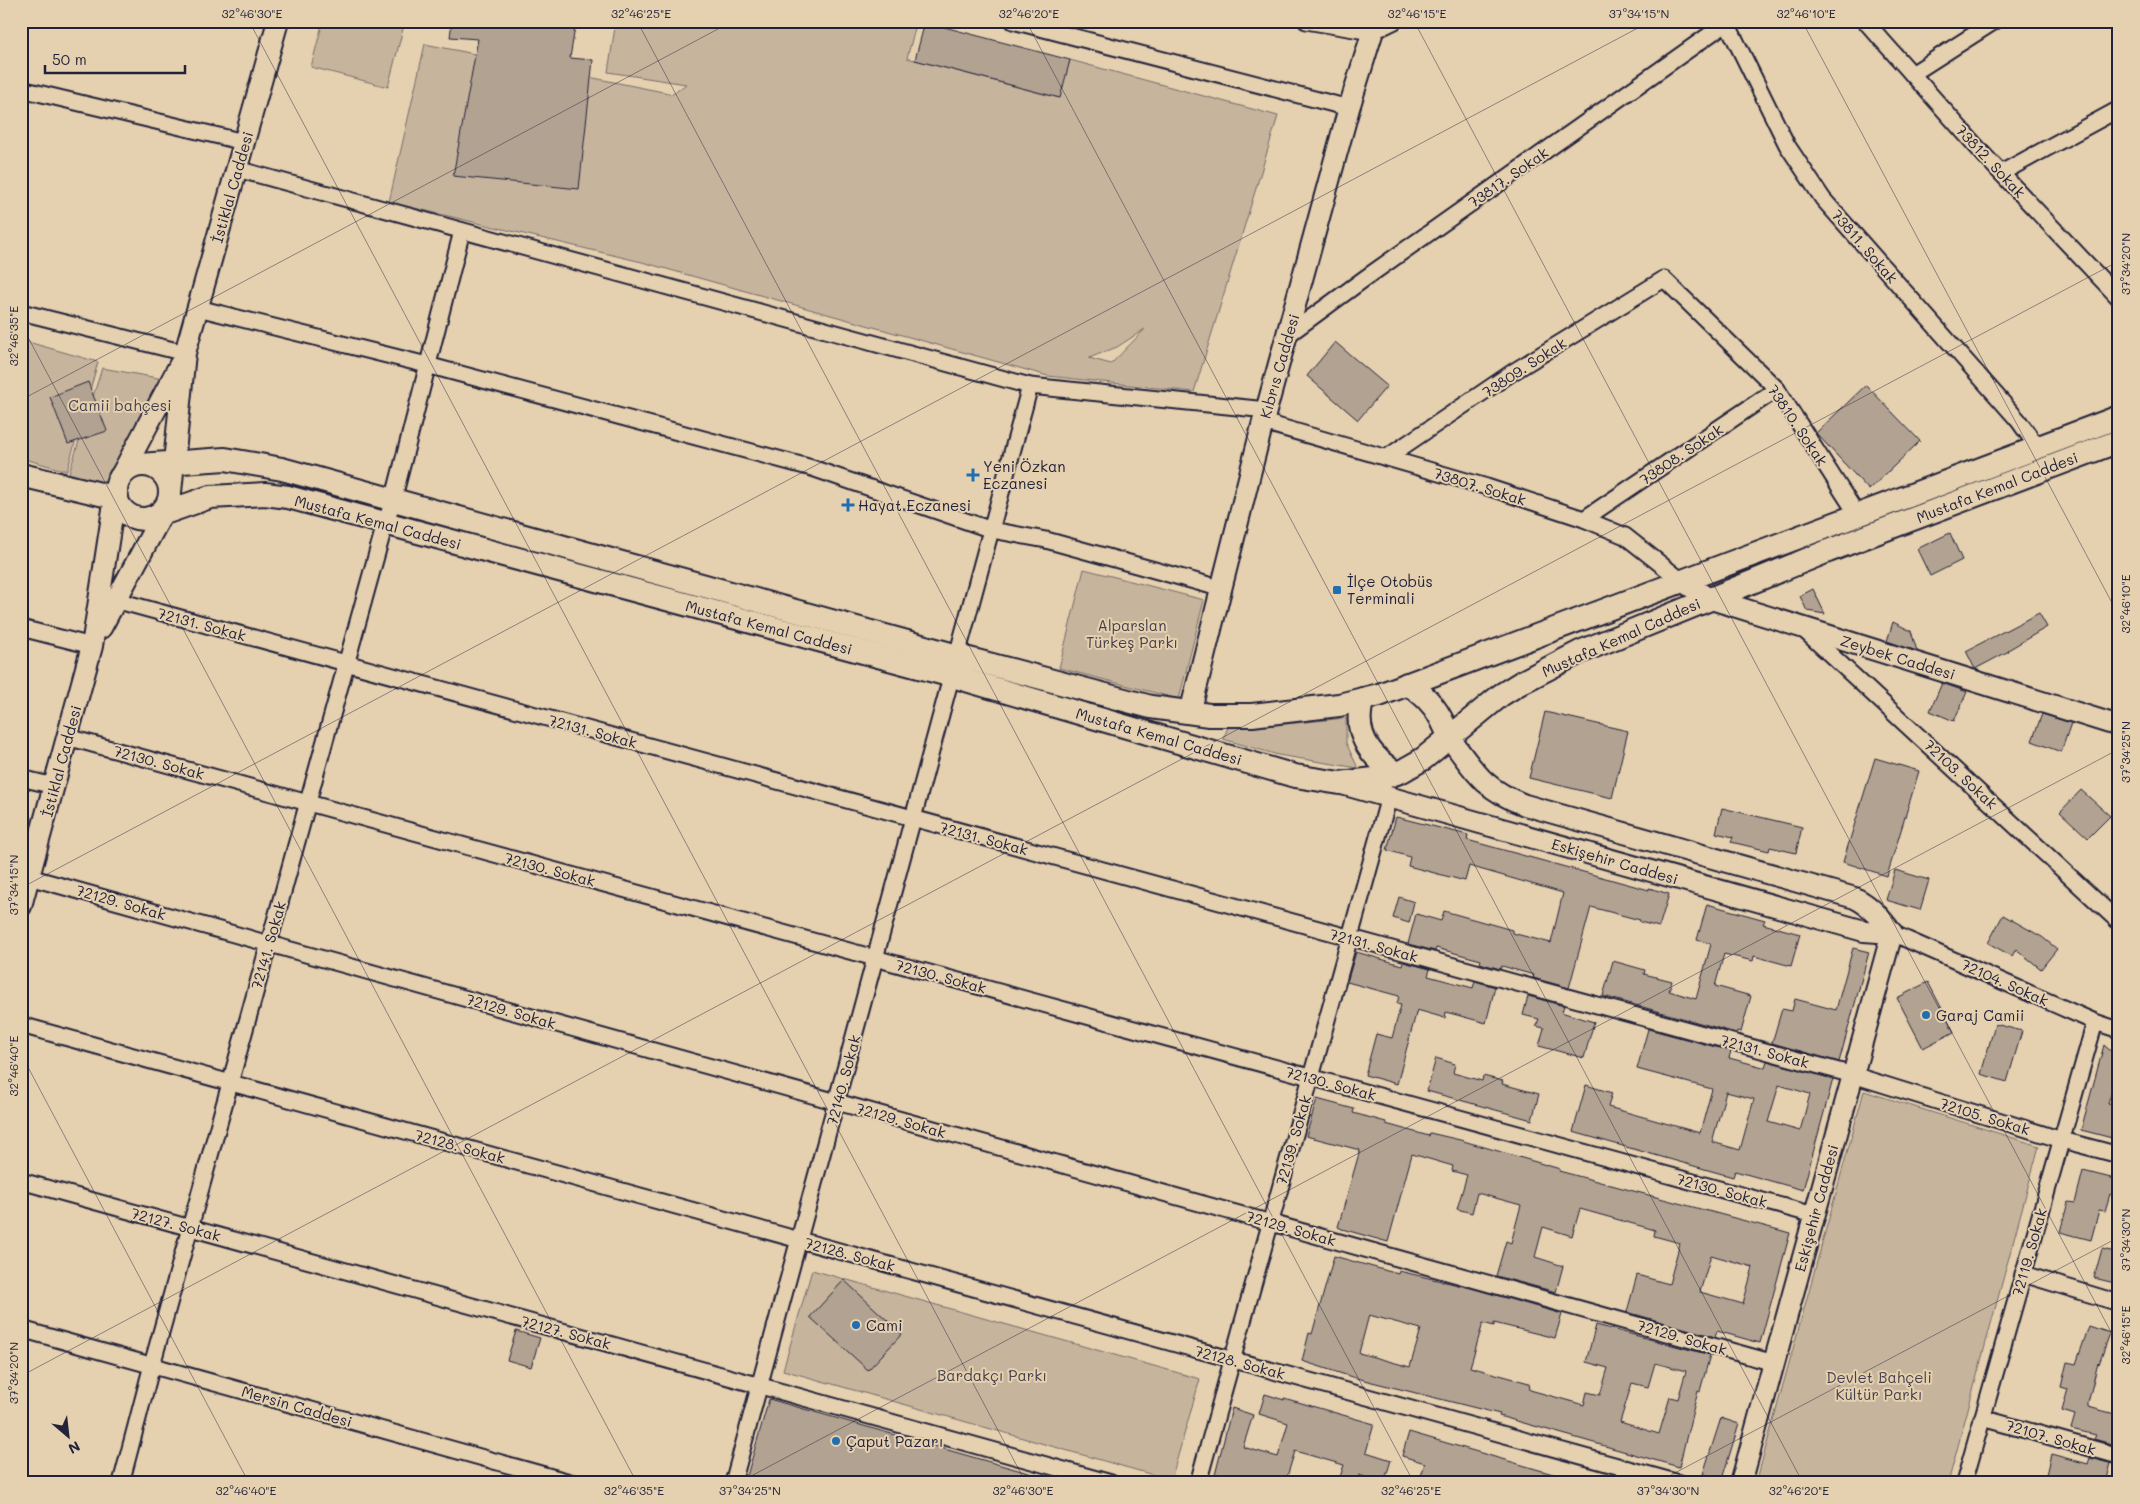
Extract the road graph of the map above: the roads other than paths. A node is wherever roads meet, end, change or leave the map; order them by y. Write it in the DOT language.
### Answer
graph roads {
  1 [pos="278,21"];
  2 [pos="1013,21"];
  3 [pos="1306,21"];
  4 [pos="1395,21"];
  5 [pos="1865,21"];
  6 [pos="1996,21"];
  7 [pos="1727,22"];
  8 [pos="1374,27"];
  9 [pos="1912,74"];
  10 [pos="21,89"];
  11 [pos="1348,108"];
  12 [pos="2119,109"];
  13 [pos="244,142"];
  14 [pos="237,169"];
  15 [pos="2001,173"];
  16 [pos="462,231"];
  17 [pos="1664,279"];
  18 [pos="2117,294"];
  19 [pos="198,308"];
  20 [pos="21,312"];
  21 [pos="1289,334"];
  22 [pos="185,353"];
  23 [pos="427,365"];
  24 [pos="1030,386"];
  25 [pos="1777,389"];
  26 [pos="1265,416"];
  27 [pos="2119,417"];
  28 [pos="2119,441"];
  29 [pos="2038,448"];
  30 [pos="1386,458"];
  31 [pos="174,462"];
  32 [pos="139,465"];
  33 [pos="21,475"];
  34 [pos="116,492"];
  35 [pos="393,501"];
  36 [pos="162,508"];
  37 [pos="1858,516"];
  38 [pos="1584,519"];
  39 [pos="385,524"];
  40 [pos="992,530"];
  41 [pos="1682,580"];
  42 [pos="1223,589"];
  43 [pos="1708,598"];
  44 [pos="115,600"];
  45 [pos="1801,627"];
  46 [pos="21,628"];
  47 [pos="92,646"];
  48 [pos="346,664"];
  49 [pos="955,666"];
  50 [pos="1407,684"];
  51 [pos="1363,699"];
  52 [pos="1190,713"];
  53 [pos="2119,726"];
  54 [pos="67,737"];
  55 [pos="1450,737"];
  56 [pos="1396,773"];
  57 [pos="21,778"];
  58 [pos="1340,783"];
  59 [pos="54,786"];
  60 [pos="1389,797"];
  61 [pos="308,802"];
  62 [pos="914,818"];
  63 [pos="29,877"];
  64 [pos="21,906"];
  65 [pos="2119,922"];
  66 [pos="1892,932"];
  67 [pos="1350,938"];
  68 [pos="269,943"];
  69 [pos="876,958"];
  70 [pos="2095,1022"];
  71 [pos="21,1025"];
  72 [pos="2119,1030"];
  73 [pos="1853,1075"];
  74 [pos="1311,1077"];
  75 [pos="230,1083"];
  76 [pos="837,1102"];
  77 [pos="2062,1140"];
  78 [pos="2119,1155"];
  79 [pos="21,1181"];
  80 [pos="1814,1215"];
  81 [pos="1270,1222"];
  82 [pos="190,1228"];
  83 [pos="799,1240"];
  84 [pos="2023,1274"];
  85 [pos="2119,1303"];
  86 [pos="21,1329"];
  87 [pos="1232,1360"];
  88 [pos="1774,1362"];
  89 [pos="152,1365"];
  90 [pos="759,1385"];
  91 [pos="1982,1418"];
  92 [pos="2119,1456"];
  93 [pos="121,1483"];
  94 [pos="573,1483"];
  95 [pos="733,1483"];
  96 [pos="1111,1483"];
  97 [pos="1198,1483"];
  98 [pos="1679,1483"];
  99 [pos="1741,1483"];
  100 [pos="1964,1483"];
  1 -- 13 [label="street, İstiklal Caddesi"];
  2 -- 11 [label="street"];
  3 -- 8 [label="street"];
  4 -- 8 [label="street"];
  5 -- 9 [label="street, 73812. Sokak"];
  6 -- 9 [label="street"];
  7 -- 21 [label="street, 73817. Sokak"];
  7 -- 29 [label="street, 73811. Sokak"];
  8 -- 11 [label="street, Kıbrıs Caddesi"];
  9 -- 15 [label="street, 73812. Sokak"];
  10 -- 13 [label="street"];
  11 -- 21 [label="street, Kıbrıs Caddesi"];
  12 -- 15 [label="street"];
  13 -- 14 [label="street, İstiklal Caddesi"];
  14 -- 16 [label="street, 73807. Sokak"];
  14 -- 19 [label="street, İstiklal Caddesi"];
  15 -- 18 [label="street, 73812. Sokak"];
  16 -- 23 [label="street, 72141. Sokak"];
  16 -- 24 [label="street, 73807. Sokak"];
  17 -- 25 [label="street, 73810. Sokak"];
  17 -- 30 [label="street, 73809. Sokak"];
  19 -- 22 [label="street, İstiklal Caddesi"];
  19 -- 23 [label="street"];
  20 -- 22 [label="street"];
  21 -- 26 [label="street, Kıbrıs Caddesi"];
  22 -- 31 [label="street, İstiklal Caddesi"];
  22 -- 34 [label="street, İstiklal Caddesi"];
  23 -- 35 [label="street, 72141. Sokak"];
  23 -- 40 [label="street"];
  24 -- 26 [label="street, 73807. Sokak"];
  24 -- 40 [label="street, 72140. Sokak"];
  25 -- 37 [label="street, 73810. Sokak"];
  25 -- 38 [label="street, 73808. Sokak"];
  26 -- 30 [label="street, 73807. Sokak"];
  26 -- 42 [label="street, Kıbrıs Caddesi"];
  27 -- 29 [label="main road, Mustafa Kemal Caddesi"];
  28 -- 43 [label="main road, Mustafa Kemal Caddesi"];
  29 -- 37 [label="main road, Mustafa Kemal Caddesi"];
  30 -- 38 [label="street, 73807. Sokak"];
  31 -- 32 [label="main road, Mustafa Kemal Caddesi"];
  31 -- 35 [label="main road, Mustafa Kemal Caddesi"];
  31 -- 36 [label="street, İstiklal Caddesi"];
  32 -- 34 [label="main road"];
  32 -- 36 [label="main road"];
  33 -- 34 [label="main road"];
  34 -- 36 [label="main road"];
  34 -- 47 [label="street, İstiklal Caddesi"];
  35 -- 39 [label="street, 72141. Sokak"];
  35 -- 49 [label="main road, Mustafa Kemal Caddesi"];
  36 -- 39 [label="main road, Mustafa Kemal Caddesi"];
  36 -- 44 [label="street, İstiklal Caddesi"];
  37 -- 41 [label="main road, Mustafa Kemal Caddesi"];
  38 -- 41 [label="street, 73807. Sokak"];
  39 -- 48 [label="street, 72141. Sokak"];
  39 -- 49 [label="main road, Mustafa Kemal Caddesi"];
  40 -- 42 [label="street"];
  40 -- 49 [label="street, 72140. Sokak"];
  41 -- 43 [label="street, Zeybek Caddesi"];
  41 -- 50 [label="main road, Mustafa Kemal Caddesi"];
  42 -- 52 [label="street, Kıbrıs Caddesi"];
  43 -- 45 [label="street, Zeybek Caddesi"];
  43 -- 55 [label="main road, Mustafa Kemal Caddesi"];
  44 -- 47 [label="street, İstiklal Caddesi"];
  44 -- 48 [label="street, 72131. Sokak"];
  45 -- 53 [label="street, Zeybek Caddesi"];
  45 -- 65 [label="street, 72103. Sokak"];
  46 -- 47 [label="street"];
  47 -- 54 [label="street, İstiklal Caddesi"];
  48 -- 61 [label="street, 72141. Sokak"];
  48 -- 62 [label="street, 72131. Sokak"];
  49 -- 52 [label="main road, Mustafa Kemal Caddesi"];
  49 -- 58 [label="main road, Mustafa Kemal Caddesi"];
  49 -- 62 [label="street, 72140. Sokak"];
  50 -- 51 [label="main road, Mustafa Kemal Caddesi"];
  50 -- 55 [label="main road"];
  51 -- 52 [label="main road, Mustafa Kemal Caddesi"];
  51 -- 56 [label="main road"];
  54 -- 59 [label="street, İstiklal Caddesi"];
  54 -- 61 [label="street, 72130. Sokak"];
  55 -- 56 [label="main road, Mustafa Kemal Caddesi"];
  55 -- 66 [label="street, Eskişehir Caddesi"];
  56 -- 58 [label="main road, Mustafa Kemal Caddesi"];
  57 -- 59 [label="street"];
  58 -- 60 [label="street, Eskişehir Caddesi"];
  59 -- 63 [label="street, İstiklal Caddesi"];
  60 -- 66 [label="street, Eskişehir Caddesi"];
  60 -- 67 [label="street, 72139. Sokak"];
  61 -- 68 [label="street, 72141. Sokak"];
  61 -- 69 [label="street, 72130. Sokak"];
  62 -- 67 [label="street, 72131. Sokak"];
  62 -- 69 [label="street, 72140. Sokak"];
  63 -- 64 [label="street, İstiklal Caddesi"];
  63 -- 68 [label="street, 72129. Sokak"];
  66 -- 70 [label="street, 72104. Sokak"];
  66 -- 73 [label="street, Eskişehir Caddesi"];
  67 -- 73 [label="street, 72131. Sokak"];
  67 -- 74 [label="street, 72139. Sokak"];
  68 -- 75 [label="street, 72141. Sokak"];
  68 -- 76 [label="street, 72129. Sokak"];
  69 -- 74 [label="street, 72130. Sokak"];
  69 -- 76 [label="street, 72140. Sokak"];
  70 -- 72 [label="street, 72104. Sokak"];
  70 -- 77 [label="street, 72119. Sokak"];
  71 -- 75 [label="street, 72128. Sokak"];
  73 -- 77 [label="street, 72105. Sokak"];
  73 -- 80 [label="street, Eskişehir Caddesi"];
  74 -- 80 [label="street, 72130. Sokak"];
  74 -- 81 [label="street, 72139. Sokak"];
  75 -- 82 [label="street, 72141. Sokak"];
  75 -- 83 [label="street, 72128. Sokak"];
  76 -- 81 [label="street, 72129. Sokak"];
  76 -- 83 [label="street, 72140. Sokak"];
  77 -- 78 [label="street, 72105. Sokak"];
  77 -- 84 [label="street, 72119. Sokak"];
  79 -- 82 [label="street, 72127. Sokak"];
  80 -- 88 [label="street, Eskişehir Caddesi"];
  81 -- 87 [label="street, 72139. Sokak"];
  81 -- 88 [label="street, 72129. Sokak"];
  82 -- 89 [label="street, 72141. Sokak"];
  82 -- 90 [label="street, 72127. Sokak"];
  83 -- 87 [label="street, 72128. Sokak"];
  83 -- 90 [label="street, 72140. Sokak"];
  84 -- 85 [label="street"];
  84 -- 91 [label="street, 72119. Sokak"];
  86 -- 89 [label="street, Mersin Caddesi"];
  87 -- 97 [label="street, 72139. Sokak"];
  87 -- 98 [label="street, 72128. Sokak"];
  88 -- 99 [label="street, Eskişehir Caddesi"];
  89 -- 93 [label="street, 72141. Sokak"];
  89 -- 94 [label="street, Mersin Caddesi"];
  90 -- 95 [label="street, 72140. Sokak"];
  90 -- 96 [label="street, 72127. Sokak"];
  91 -- 92 [label="street, 72107. Sokak"];
  91 -- 100 [label="street, 72119. Sokak"];
}
